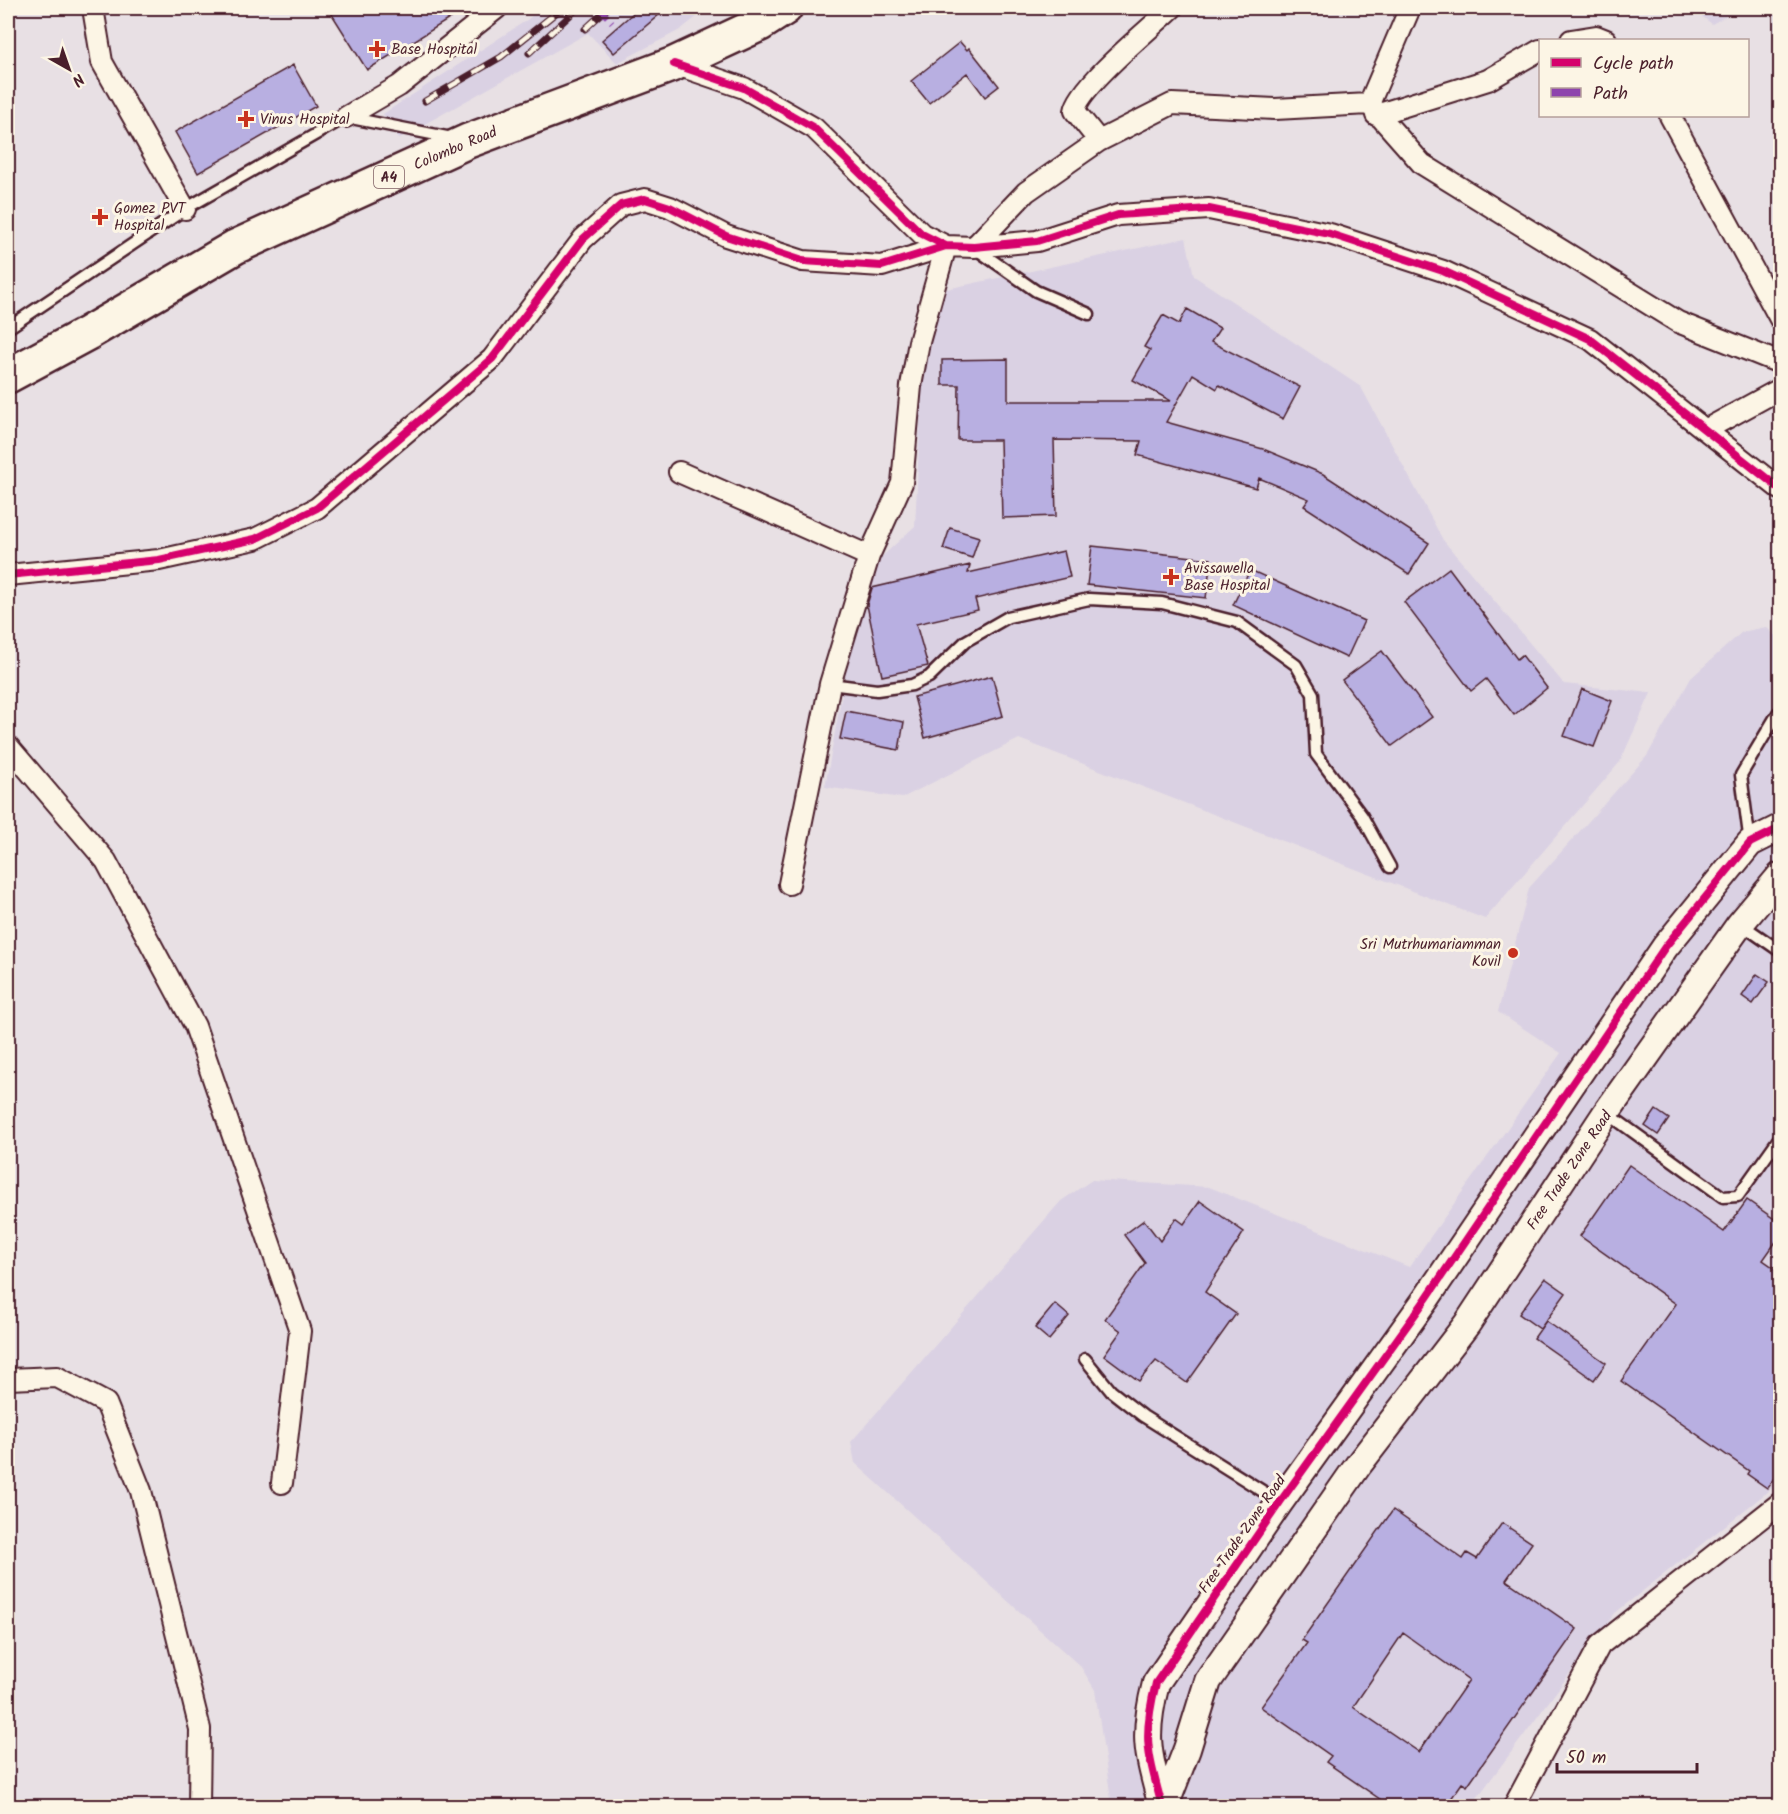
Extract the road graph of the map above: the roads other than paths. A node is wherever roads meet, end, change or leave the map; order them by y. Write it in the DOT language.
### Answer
graph roads {
  1 [pos="93,8"];
  2 [pos="496,8"];
  3 [pos="785,8"];
  4 [pos="1172,8"];
  5 [pos="1410,8"];
  6 [pos="1577,39"];
  7 [pos="1604,39"];
  8 [pos="1539,51"];
  9 [pos="674,64"];
  10 [pos="1373,110"];
  11 [pos="346,117"];
  12 [pos="1671,117"];
  13 [pos="468,141"];
  14 [pos="1099,141"];
  15 [pos="185,209"];
  16 [pos="946,246"];
  17 [pos="974,247"];
  18 [pos="1089,314"];
  19 [pos="1780,319"];
  20 [pos="8,328"];
  21 [pos="1780,363"];
  22 [pos="8,376"];
  23 [pos="1780,389"];
  24 [pos="1705,430"];
  25 [pos="679,472"];
  26 [pos="1780,489"];
  27 [pos="869,556"];
  28 [pos="8,575"];
  29 [pos="830,684"];
  30 [pos="1778,713"];
  31 [pos="8,746"];
  32 [pos="1780,828"];
  33 [pos="1750,843"];
  34 [pos="1390,867"];
  35 [pos="1780,876"];
  36 [pos="789,884"];
  37 [pos="1740,924"];
  38 [pos="1780,951"];
  39 [pos="1606,1113"];
  40 [pos="1780,1140"];
  41 [pos="1084,1359"];
  42 [pos="8,1379"];
  43 [pos="282,1483"];
  44 [pos="1280,1502"];
  45 [pos="1780,1503"];
  46 [pos="199,1806"];
  47 [pos="1164,1806"];
  48 [pos="1514,1806"];
  1 -- 15 [label="street"];
  2 -- 11 [label="street"];
  3 -- 9 [label="highway, Colombo Road / A4"];
  4 -- 14 [label="street"];
  5 -- 10 [label="street"];
  6 -- 7 [label="street"];
  8 -- 10 [label="street"];
  9 -- 13 [label="highway, Colombo Road / A4"];
  9 -- 16 [label="street"];
  10 -- 14 [label="street"];
  10 -- 21 [label="street"];
  11 -- 13 [label="lane"];
  11 -- 15 [label="lane"];
  12 -- 19 [label="street"];
  13 -- 22 [label="highway, Colombo Road / A4"];
  14 -- 17 [label="street"];
  15 -- 20 [label="lane"];
  16 -- 17 [label="street"];
  16 -- 27 [label="street"];
  16 -- 28 [label="street"];
  17 -- 18 [label="lane"];
  17 -- 24 [label="street"];
  23 -- 24 [label="street"];
  24 -- 26 [label="street"];
  25 -- 27 [label="street"];
  27 -- 29 [label="street"];
  29 -- 34 [label="lane"];
  29 -- 36 [label="street"];
  30 -- 33 [label="lane"];
  31 -- 43 [label="street"];
  32 -- 33 [label="street"];
  33 -- 44 [label="street, Free Trade Zone Road"];
  35 -- 37 [label="street, Free Trade Zone Road"];
  37 -- 38 [label="lane"];
  37 -- 39 [label="street, Free Trade Zone Road"];
  39 -- 40 [label="lane"];
  39 -- 47 [label="street, Free Trade Zone Road"];
  41 -- 44 [label="lane"];
  42 -- 46 [label="street"];
  44 -- 47 [label="street, Free Trade Zone Road"];
  45 -- 48 [label="street"];
}
